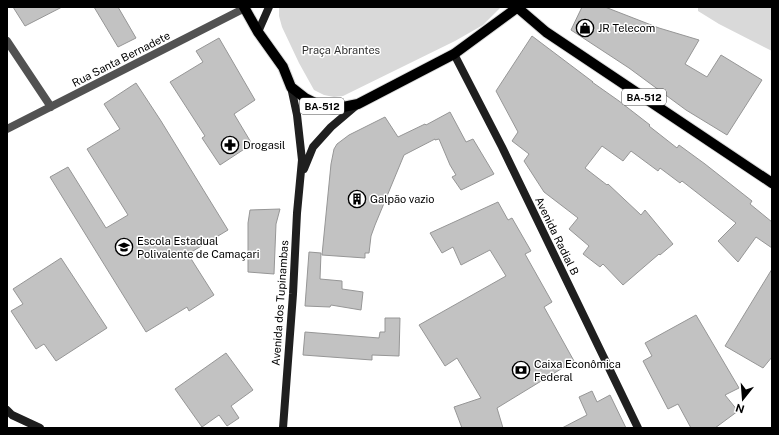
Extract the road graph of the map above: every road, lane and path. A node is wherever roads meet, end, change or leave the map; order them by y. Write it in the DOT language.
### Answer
graph roads {
  1 [pos="269,7"];
  2 [pos="244,8"];
  3 [pos="518,8"];
  4 [pos="258,32"];
  5 [pos="7,41"];
  6 [pos="454,54"];
  7 [pos="291,87"];
  8 [pos="358,104"];
  9 [pos="51,107"];
  10 [pos="7,130"];
  11 [pos="300,179"];
  12 [pos="772,183"];
  13 [pos="7,410"];
  14 [pos="40,428"];
  15 [pos="283,428"];
  16 [pos="638,428"];
  1 -- 4 [label="street"];
  2 -- 4 [label="main road, BA-512"];
  2 -- 9 [label="street, Rua Santa Bernadete"];
  3 -- 6 [label="main road, BA-512"];
  3 -- 12 [label="main road, BA-512"];
  4 -- 7 [label="main road, BA-512"];
  5 -- 9 [label="street"];
  6 -- 8 [label="main road, BA-512"];
  6 -- 16 [label="street, Avenida Radial B"];
  7 -- 8 [label="main road, BA-512"];
  7 -- 11 [label="street, Avenida dos Tupinambas"];
  8 -- 11 [label="street, Avenida dos Tupinambas"];
  9 -- 10 [label="street, Rua Santa Bernadete"];
  11 -- 15 [label="street, Avenida dos Tupinambas"];
  13 -- 14 [label="street"];
}
